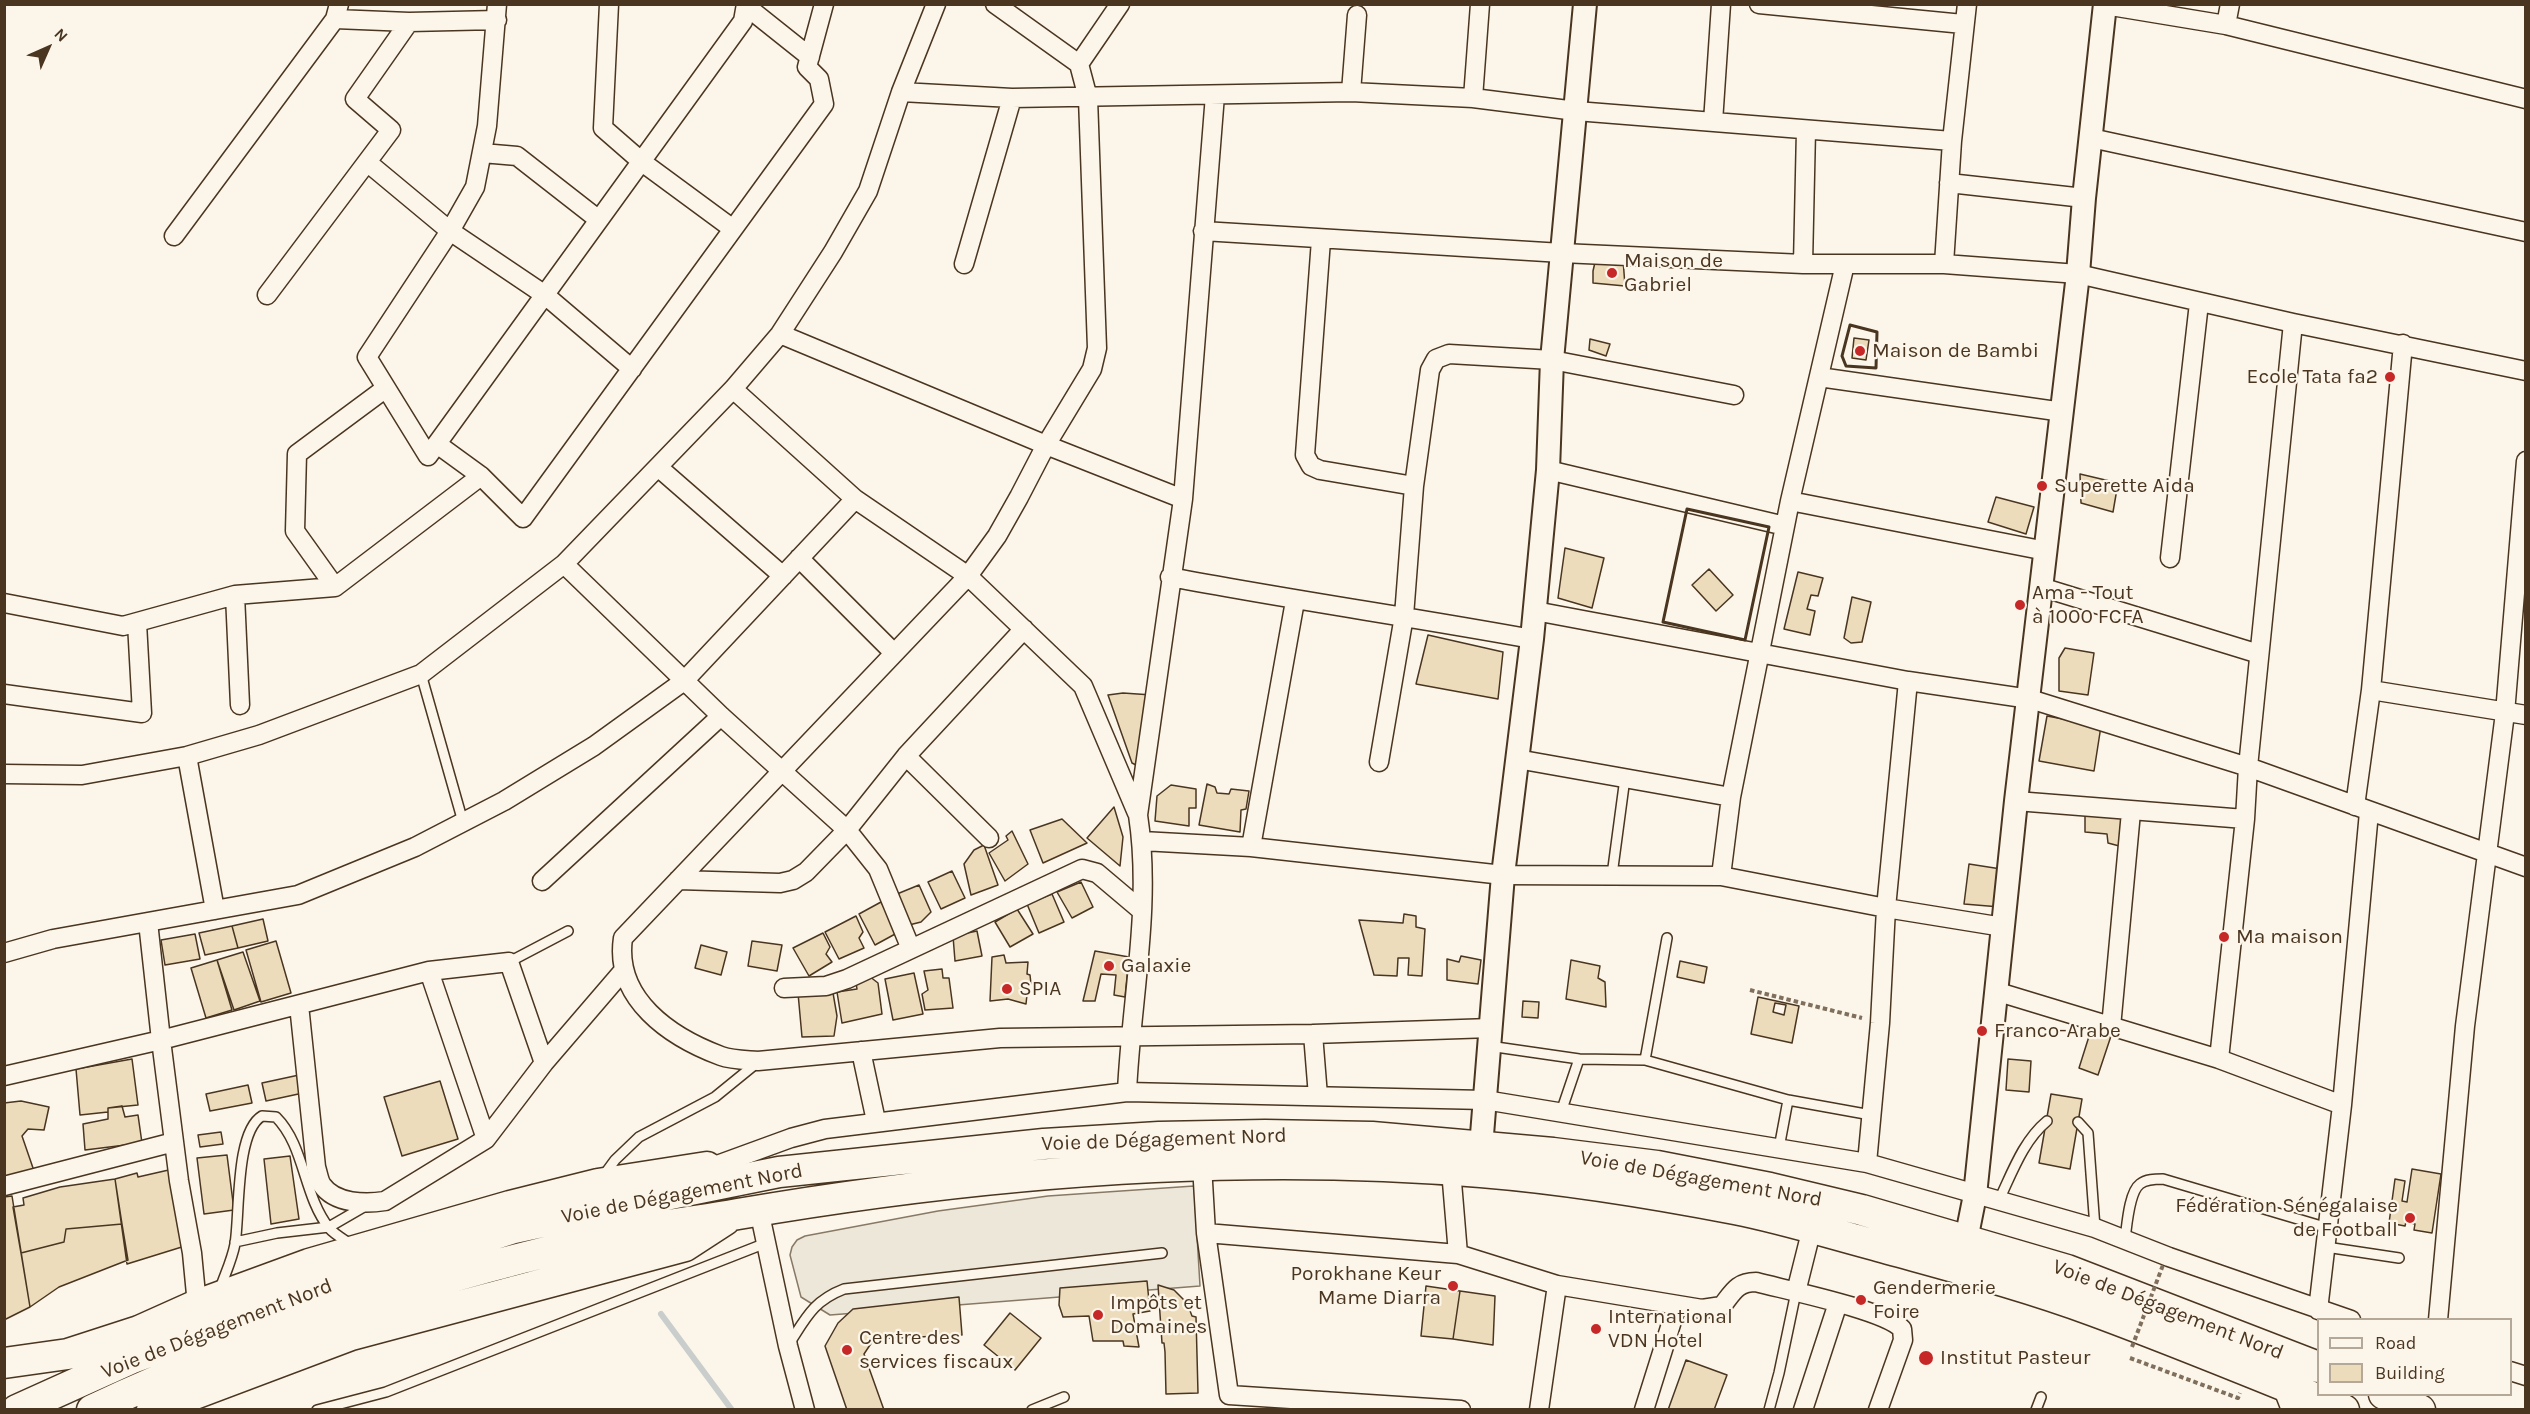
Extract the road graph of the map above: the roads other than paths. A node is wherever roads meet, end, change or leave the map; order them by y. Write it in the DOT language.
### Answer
graph roads {
  1 [pos="609,4"];
  2 [pos="824,4"];
  3 [pos="936,4"];
  4 [pos="996,4"];
  5 [pos="1120,4"];
  6 [pos="1480,4"];
  7 [pos="1586,4"];
  8 [pos="1721,4"];
  9 [pos="1759,4"];
  10 [pos="1967,4"];
  11 [pos="2230,4"];
  12 [pos="746,5"];
  13 [pos="2105,5"];
  14 [pos="337,12"];
  15 [pos="497,12"];
  16 [pos="1357,15"];
  17 [pos="409,22"];
  18 [pos="1964,24"];
  19 [pos="2226,25"];
  20 [pos="810,57"];
  21 [pos="1080,64"];
  22 [pos="901,92"];
  23 [pos="1351,92"];
  24 [pos="1215,95"];
  25 [pos="1012,98"];
  26 [pos="1088,98"];
  27 [pos="1473,98"];
  28 [pos="2526,99"];
  29 [pos="1576,111"];
  30 [pos="1713,122"];
  31 [pos="1806,130"];
  32 [pos="2091,138"];
  33 [pos="1953,141"];
  34 [pos="482,153"];
  35 [pos="367,162"];
  36 [pos="642,162"];
  37 [pos="1949,183"];
  38 [pos="2084,198"];
  39 [pos="599,220"];
  40 [pos="733,229"];
  41 [pos="450,231"];
  42 [pos="1203,231"];
  43 [pos="2526,232"];
  44 [pos="174,236"];
  45 [pos="1322,240"];
  46 [pos="1562,253"];
  47 [pos="964,264"];
  48 [pos="1803,264"];
  49 [pos="1845,264"];
  50 [pos="1944,264"];
  51 [pos="2078,274"];
  52 [pos="267,295"];
  53 [pos="545,295"];
  54 [pos="2199,303"];
  55 [pos="2293,323"];
  56 [pos="780,334"];
  57 [pos="2403,344"];
  58 [pos="1552,360"];
  59 [pos="632,369"];
  60 [pos="2526,371"];
  61 [pos="1819,377"];
  62 [pos="386,388"];
  63 [pos="733,389"];
  64 [pos="1734,395"];
  65 [pos="2063,412"];
  66 [pos="437,444"];
  67 [pos="1046,445"];
  68 [pos="2526,461"];
  69 [pos="658,467"];
  70 [pos="1548,470"];
  71 [pos="481,476"];
  72 [pos="1414,486"];
  73 [pos="855,499"];
  74 [pos="1183,499"];
  75 [pos="1790,501"];
  76 [pos="1785,526"];
  77 [pos="2046,551"];
  78 [pos="799,558"];
  79 [pos="2170,558"];
  80 [pos="564,564"];
  81 [pos="783,576"];
  82 [pos="968,576"];
  83 [pos="1170,577"];
  84 [pos="335,587"];
  85 [pos="2041,587"];
  86 [pos="236,595"];
  87 [pos="1295,601"];
  88 [pos="4,603"];
  89 [pos="1535,611"];
  90 [pos="1404,616"];
  91 [pos="136,623"];
  92 [pos="1024,629"];
  93 [pos="1532,639"];
  94 [pos="894,653"];
  95 [pos="1761,654"];
  96 [pos="2259,654"];
  97 [pos="421,674"];
  98 [pos="684,681"];
  99 [pos="1908,681"];
  100 [pos="2371,690"];
  101 [pos="4,694"];
  102 [pos="2030,699"];
  103 [pos="240,705"];
  104 [pos="2505,713"];
  105 [pos="2526,715"];
  106 [pos="721,716"];
  107 [pos="187,756"];
  108 [pos="906,756"];
  109 [pos="1517,759"];
  110 [pos="1379,762"];
  111 [pos="2248,767"];
  112 [pos="782,771"];
  113 [pos="4,774"];
  114 [pos="1625,778"];
  115 [pos="1731,797"];
  116 [pos="2016,801"];
  117 [pos="2362,809"];
  118 [pos="2131,812"];
  119 [pos="1138,815"];
  120 [pos="2245,819"];
  121 [pos="463,822"];
  122 [pos="847,830"];
  123 [pos="989,838"];
  124 [pos="1142,841"];
  125 [pos="1251,847"];
  126 [pos="2487,854"];
  127 [pos="2526,867"];
  128 [pos="1503,875"];
  129 [pos="1612,875"];
  130 [pos="1721,876"];
  131 [pos="678,880"];
  132 [pos="542,881"];
  133 [pos="1886,908"];
  134 [pos="215,910"];
  135 [pos="1142,911"];
  136 [pos="148,922"];
  137 [pos="2003,927"];
  138 [pos="568,931"];
  139 [pos="1667,938"];
  140 [pos="911,949"];
  141 [pos="4,954"];
  142 [pos="508,962"];
  143 [pos="429,971"];
  144 [pos="623,971"];
  145 [pos="784,988"];
  146 [pos="1995,991"];
  147 [pos="299,1005"];
  148 [pos="2111,1027"];
  149 [pos="1313,1034"];
  150 [pos="1130,1035"];
  151 [pos="1490,1037"];
  152 [pos="161,1040"];
  153 [pos="861,1051"];
  154 [pos="1579,1059"];
  155 [pos="2219,1059"];
  156 [pos="1645,1060"];
  157 [pos="758,1061"];
  158 [pos="544,1063"];
  159 [pos="4,1076"];
  160 [pos="1127,1092"];
  161 [pos="1318,1096"];
  162 [pos="1485,1100"];
  163 [pos="1788,1100"];
  164 [pos="2342,1105"];
  165 [pos="1561,1112"];
  166 [pos="1872,1115"];
  167 [pos="876,1121"];
  168 [pos="2047,1121"];
  169 [pos="2078,1122"];
  170 [pos="486,1139"];
  171 [pos="174,1142"];
  172 [pos="1481,1147"];
  173 [pos="1779,1148"];
  174 [pos="1867,1163"];
  175 [pos="717,1165"];
  176 [pos="1202,1165"];
  177 [pos="1451,1170"];
  178 [pos="779,1172"];
  179 [pos="598,1184"];
  180 [pos="4,1186"];
  181 [pos="1974,1195"];
  182 [pos="1999,1200"];
  183 [pos="369,1203"];
  184 [pos="746,1213"];
  185 [pos="329,1227"];
  186 [pos="2328,1227"];
  187 [pos="1812,1228"];
  188 [pos="2095,1228"];
  189 [pos="1206,1233"];
  190 [pos="2125,1239"];
  191 [pos="1966,1240"];
  192 [pos="235,1242"];
  193 [pos="766,1243"];
  194 [pos="2326,1247"];
  195 [pos="360,1250"];
  196 [pos="1162,1253"];
  197 [pos="1458,1254"];
  198 [pos="2399,1258"];
  199 [pos="1557,1285"];
  200 [pos="1796,1292"];
  201 [pos="207,1301"];
  202 [pos="1838,1303"];
  203 [pos="1677,1305"];
  204 [pos="2318,1310"];
  205 [pos="2344,1318"];
  206 [pos="2438,1318"];
  207 [pos="788,1346"];
  208 [pos="4,1363"];
  209 [pos="2317,1366"];
  210 [pos="2386,1396"];
  211 [pos="1064,1397"];
  212 [pos="2041,1397"];
  213 [pos="2286,1397"];
  214 [pos="1412,1408"];
  215 [pos="17,1410"];
  216 [pos="92,1410"];
  217 [pos="152,1410"];
  218 [pos="317,1410"];
  219 [pos="806,1410"];
  220 [pos="1032,1410"];
  221 [pos="1461,1410"];
  222 [pos="1539,1410"];
  223 [pos="1644,1410"];
  224 [pos="1769,1410"];
  225 [pos="1803,1410"];
  226 [pos="1878,1410"];
  227 [pos="2036,1410"];
  228 [pos="2344,1410"];
  229 [pos="2420,1410"];
  1 -- 36 [label="street"];
  2 -- 20 [label="street"];
  3 -- 22 [label="street"];
  4 -- 21 [label="street"];
  5 -- 21 [label="street"];
  6 -- 27 [label="street"];
  7 -- 29 [label="street"];
  8 -- 30 [label="street"];
  9 -- 18 [label="street"];
  10 -- 18 [label="street"];
  11 -- 19 [label="street"];
  12 -- 20 [label="street"];
  12 -- 36 [label="street"];
  13 -- 19 [label="street"];
  13 -- 32 [label="street"];
  14 -- 17 [label="street"];
  14 -- 44 [label="street"];
  15 -- 17 [label="street"];
  15 -- 34 [label="street"];
  16 -- 23 [label="street"];
  17 -- 35 [label="street"];
  18 -- 33 [label="street"];
  19 -- 28 [label="street"];
  20 -- 40 [label="street"];
  21 -- 26 [label="street"];
  22 -- 25 [label="street"];
  22 -- 56 [label="street"];
  23 -- 24 [label="street"];
  23 -- 27 [label="street"];
  24 -- 26 [label="street"];
  24 -- 42 [label="street"];
  25 -- 26 [label="street"];
  25 -- 47 [label="street"];
  26 -- 67 [label="street"];
  27 -- 29 [label="street"];
  29 -- 30 [label="street"];
  29 -- 46 [label="street"];
  30 -- 31 [label="street"];
  31 -- 33 [label="street"];
  31 -- 48 [label="street"];
  32 -- 38 [label="street"];
  32 -- 43 [label="street"];
  33 -- 37 [label="street"];
  34 -- 39 [label="street"];
  34 -- 41 [label="street"];
  35 -- 41 [label="street"];
  35 -- 52 [label="street"];
  36 -- 39 [label="street"];
  36 -- 40 [label="street"];
  37 -- 38 [label="street"];
  37 -- 50 [label="street"];
  38 -- 51 [label="street"];
  39 -- 53 [label="street"];
  40 -- 59 [label="street"];
  41 -- 53 [label="street"];
  41 -- 62 [label="street"];
  42 -- 45 [label="street"];
  42 -- 74 [label="street"];
  45 -- 46 [label="street"];
  45 -- 72 [label="street"];
  46 -- 48 [label="street"];
  46 -- 58 [label="street"];
  48 -- 49 [label="street"];
  49 -- 50 [label="street"];
  49 -- 61 [label="street"];
  50 -- 51 [label="street"];
  51 -- 54 [label="street"];
  51 -- 65 [label="street"];
  53 -- 59 [label="street"];
  53 -- 66 [label="street"];
  54 -- 55 [label="street"];
  54 -- 79 [label="street"];
  55 -- 57 [label="street"];
  55 -- 96 [label="street"];
  56 -- 63 [label="street"];
  56 -- 67 [label="street"];
  57 -- 60 [label="street"];
  57 -- 100 [label="street"];
  58 -- 64 [label="street"];
  58 -- 70 [label="street"];
  58 -- 72 [label="street"];
  59 -- 71 [label="street"];
  61 -- 65 [label="street"];
  61 -- 75 [label="street"];
  62 -- 66 [label="street"];
  62 -- 84 [label="street"];
  63 -- 69 [label="street"];
  63 -- 73 [label="street"];
  65 -- 77 [label="street"];
  66 -- 71 [label="street"];
  67 -- 74 [label="street"];
  67 -- 82 [label="street"];
  68 -- 104 [label="street"];
  69 -- 80 [label="street"];
  69 -- 81 [label="street"];
  70 -- 76 [label="street"];
  70 -- 89 [label="street"];
  71 -- 84 [label="street"];
  72 -- 90 [label="street"];
  73 -- 78 [label="street"];
  73 -- 82 [label="street"];
  74 -- 83 [label="street"];
  75 -- 76 [label="street"];
  75 -- 77 [label="street"];
  76 -- 95 [label="street"];
  77 -- 85 [label="street"];
  78 -- 81 [label="street"];
  78 -- 94 [label="street"];
  80 -- 97 [label="street"];
  80 -- 98 [label="street"];
  81 -- 98 [label="street"];
  82 -- 92 [label="street"];
  82 -- 94 [label="street"];
  83 -- 87 [label="street"];
  83 -- 119 [label="street"];
  84 -- 86 [label="street"];
  85 -- 96 [label="street"];
  85 -- 102 [label="street"];
  86 -- 91 [label="street"];
  86 -- 103 [label="street"];
  87 -- 90 [label="street"];
  87 -- 125 [label="street"];
  88 -- 91 [label="street"];
  89 -- 93 [label="street"];
  89 -- 95 [label="street"];
  90 -- 93 [label="street"];
  90 -- 110 [label="street"];
  91 -- 101 [label="street"];
  92 -- 108 [label="street"];
  92 -- 119 [label="street"];
  93 -- 109 [label="street"];
  94 -- 112 [label="street"];
  95 -- 99 [label="street"];
  95 -- 115 [label="street"];
  96 -- 111 [label="street"];
  97 -- 107 [label="street"];
  97 -- 121 [label="lane"];
  98 -- 106 [label="street"];
  98 -- 121 [label="street"];
  99 -- 102 [label="street"];
  99 -- 133 [label="street"];
  100 -- 104 [label="street"];
  100 -- 117 [label="street"];
  102 -- 111 [label="street"];
  102 -- 116 [label="street"];
  104 -- 105 [label="street"];
  104 -- 126 [label="street"];
  106 -- 112 [label="street"];
  106 -- 132 [label="street"];
  107 -- 113 [label="street"];
  107 -- 134 [label="street"];
  108 -- 122 [label="street"];
  108 -- 123 [label="street"];
  109 -- 114 [label="street"];
  109 -- 128 [label="street"];
  111 -- 117 [label="street"];
  111 -- 120 [label="street"];
  112 -- 122 [label="street"];
  112 -- 131 [label="street"];
  114 -- 115 [label="street"];
  114 -- 129 [label="lane"];
  115 -- 130 [label="street"];
  116 -- 118 [label="street"];
  116 -- 137 [label="street"];
  117 -- 126 [label="street"];
  117 -- 164 [label="street"];
  118 -- 120 [label="street"];
  118 -- 148 [label="street"];
  119 -- 124 [label="street"];
  120 -- 155 [label="street"];
  121 -- 134 [label="street"];
  122 -- 131 [label="street"];
  122 -- 140 [label="street"];
  124 -- 125 [label="street"];
  124 -- 135 [label="street"];
  125 -- 128 [label="street"];
  126 -- 127 [label="street"];
  126 -- 206 [label="street"];
  128 -- 129 [label="street"];
  128 -- 151 [label="street"];
  129 -- 130 [label="street"];
  130 -- 133 [label="street"];
  131 -- 144 [label="street"];
  133 -- 137 [label="street"];
  133 -- 166 [label="street"];
  134 -- 136 [label="street"];
  135 -- 140 [label="street"];
  135 -- 150 [label="street"];
  136 -- 141 [label="street"];
  136 -- 152 [label="street"];
  137 -- 146 [label="street"];
  138 -- 142 [label="lane"];
  139 -- 156 [label="lane"];
  140 -- 145 [label="street"];
  142 -- 143 [label="street"];
  142 -- 158 [label="street"];
  143 -- 147 [label="street"];
  143 -- 170 [label="street"];
  144 -- 157 [label="street"];
  144 -- 158 [label="street"];
  146 -- 148 [label="street"];
  146 -- 181 [label="street"];
  147 -- 152 [label="street"];
  147 -- 183 [label="street"];
  148 -- 155 [label="street"];
  149 -- 150 [label="street"];
  149 -- 151 [label="street"];
  149 -- 161 [label="street"];
  150 -- 153 [label="street"];
  150 -- 160 [label="street"];
  151 -- 154 [label="lane"];
  151 -- 162 [label="street"];
  152 -- 159 [label="street"];
  152 -- 171 [label="street"];
  153 -- 157 [label="street"];
  153 -- 167 [label="street"];
  154 -- 156 [label="lane"];
  154 -- 165 [label="lane"];
  155 -- 164 [label="street"];
  156 -- 163 [label="lane"];
  157 -- 179 [label="lane"];
  158 -- 170 [label="street"];
  160 -- 161 [label="street"];
  160 -- 167 [label="street"];
  161 -- 162 [label="street"];
  162 -- 165 [label="street"];
  162 -- 172 [label="street"];
  163 -- 166 [label="lane"];
  163 -- 173 [label="lane"];
  164 -- 186 [label="street"];
  165 -- 173 [label="street"];
  166 -- 174 [label="street"];
  167 -- 175 [label="street"];
  168 -- 182 [label="lane"];
  169 -- 188 [label="lane"];
  170 -- 183 [label="street"];
  171 -- 180 [label="street"];
  171 -- 201 [label="street"];
  172 -- 178 [label="highway, Voie de Dégagement Nord"];
  172 -- 191 [label="highway, Voie de Dégagement Nord"];
  173 -- 174 [label="street"];
  174 -- 181 [label="street"];
  175 -- 178 [label="highway"];
  175 -- 179 [label="highway"];
  176 -- 177 [label="highway, Voie de Dégagement Nord"];
  176 -- 184 [label="highway, Voie de Dégagement Nord"];
  176 -- 189 [label="street"];
  177 -- 187 [label="highway, Voie de Dégagement Nord"];
  177 -- 197 [label="street"];
  178 -- 215 [label="highway, Voie de Dégagement Nord"];
  179 -- 195 [label="highway"];
  181 -- 182 [label="street"];
  181 -- 191 [label="street"];
  182 -- 188 [label="street"];
  183 -- 185 [label="lane"];
  184 -- 193 [label="street"];
  184 -- 216 [label="highway, Voie de Dégagement Nord"];
  184 -- 217 [label="highway"];
  185 -- 192 [label="lane"];
  185 -- 192 [label="lane"];
  185 -- 195 [label="lane"];
  186 -- 190 [label="lane"];
  186 -- 194 [label="street"];
  187 -- 200 [label="street"];
  187 -- 213 [label="highway, Voie de Dégagement Nord"];
  188 -- 190 [label="street"];
  189 -- 197 [label="street"];
  189 -- 214 [label="street"];
  190 -- 204 [label="street"];
  191 -- 209 [label="highway, Voie de Dégagement Nord"];
  192 -- 201 [label="lane"];
  193 -- 207 [label="street"];
  193 -- 218 [label="lane"];
  194 -- 198 [label="lane"];
  194 -- 204 [label="street"];
  195 -- 201 [label="highway"];
  196 -- 207 [label="lane"];
  197 -- 199 [label="street"];
  199 -- 203 [label="street"];
  199 -- 222 [label="street"];
  200 -- 202 [label="street"];
  200 -- 203 [label="street"];
  200 -- 224 [label="lane"];
  201 -- 208 [label="highway"];
  202 -- 225 [label="street"];
  202 -- 226 [label="street"];
  203 -- 223 [label="street"];
  204 -- 205 [label="street"];
  207 -- 219 [label="street"];
  210 -- 229 [label="highway"];
  211 -- 220 [label="lane"];
  212 -- 227 [label="lane"];
  213 -- 228 [label="highway, Voie de Dégagement Nord"];
  214 -- 221 [label="street"];
}
